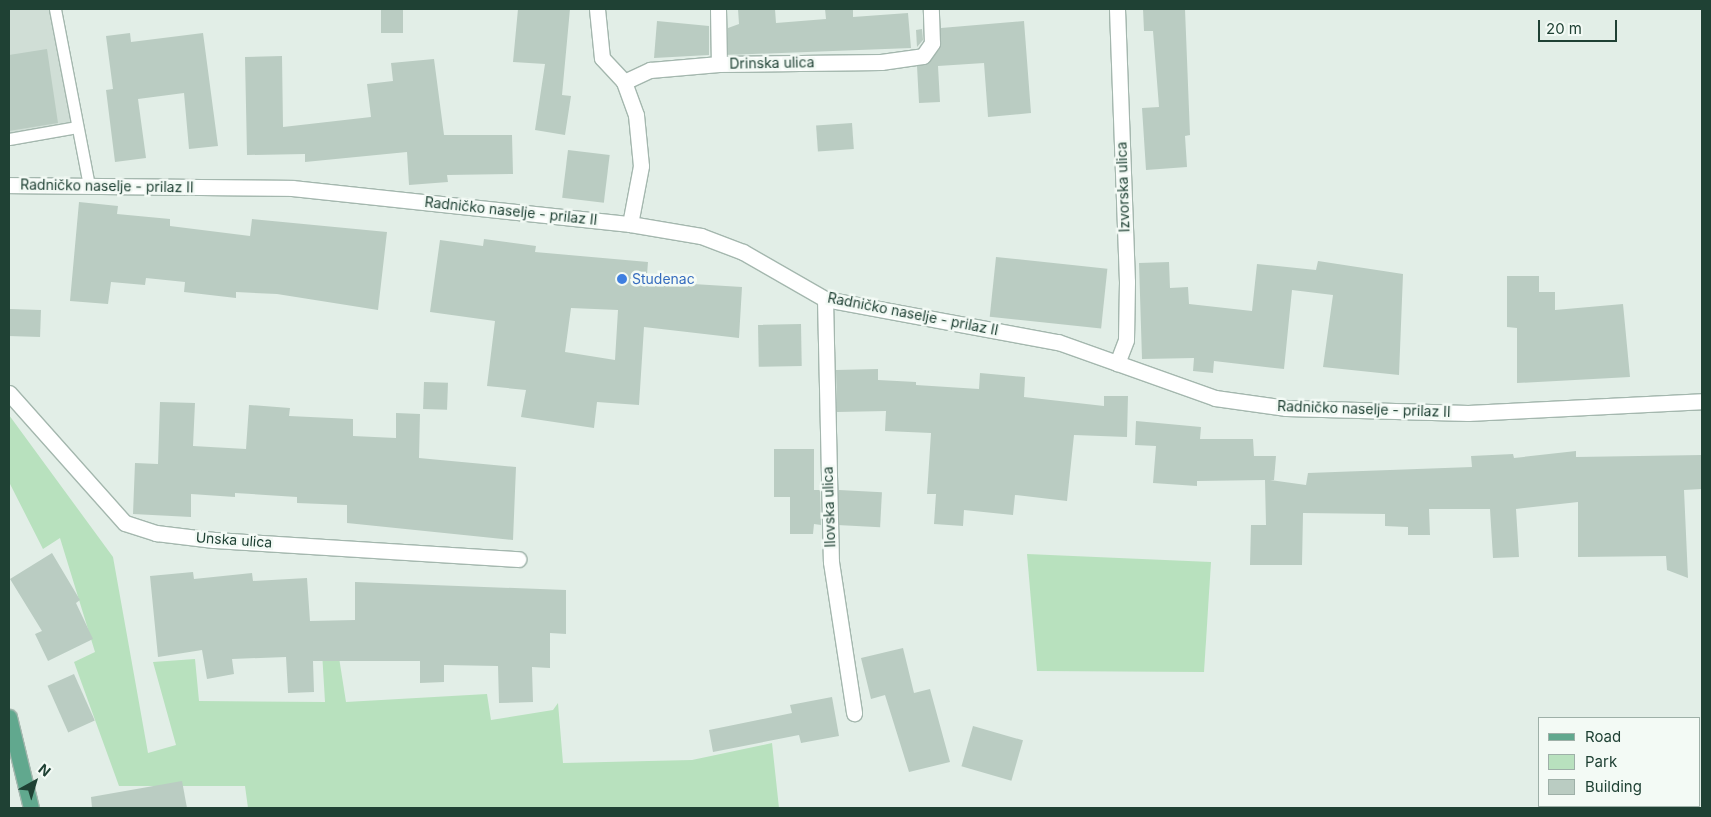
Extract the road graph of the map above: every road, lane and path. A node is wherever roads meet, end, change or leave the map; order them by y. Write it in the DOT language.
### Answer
graph roads {
  1 [pos="54,9"];
  2 [pos="597,9"];
  3 [pos="718,9"];
  4 [pos="931,9"];
  5 [pos="1116,9"];
  6 [pos="719,64"];
  7 [pos="624,82"];
  8 [pos="78,127"];
  9 [pos="9,140"];
  10 [pos="9,185"];
  11 [pos="89,186"];
  12 [pos="630,224"];
  13 [pos="825,299"];
  14 [pos="1117,364"];
  15 [pos="9,393"];
  16 [pos="1702,401"];
  17 [pos="518,559"];
  18 [pos="854,713"];
  19 [pos="9,717"];
  20 [pos="31,808"];
  1 -- 8 [label="lane"];
  2 -- 7 [label="street"];
  3 -- 6 [label="street"];
  4 -- 6 [label="street, Drinska ulica"];
  5 -- 14 [label="street, Izvorska ulica"];
  6 -- 7 [label="street, Drinska ulica"];
  7 -- 12 [label="street"];
  8 -- 9 [label="lane"];
  8 -- 11 [label="lane"];
  10 -- 11 [label="street, Radničko naselje - prilaz II"];
  11 -- 12 [label="street, Radničko naselje - prilaz II"];
  12 -- 13 [label="street, Radničko naselje - prilaz II"];
  13 -- 14 [label="street, Radničko naselje - prilaz II"];
  13 -- 18 [label="street, Ilovska ulica"];
  14 -- 16 [label="street, Radničko naselje - prilaz II"];
  15 -- 17 [label="street, Unska ulica"];
  19 -- 20 [label="main road"];
}
